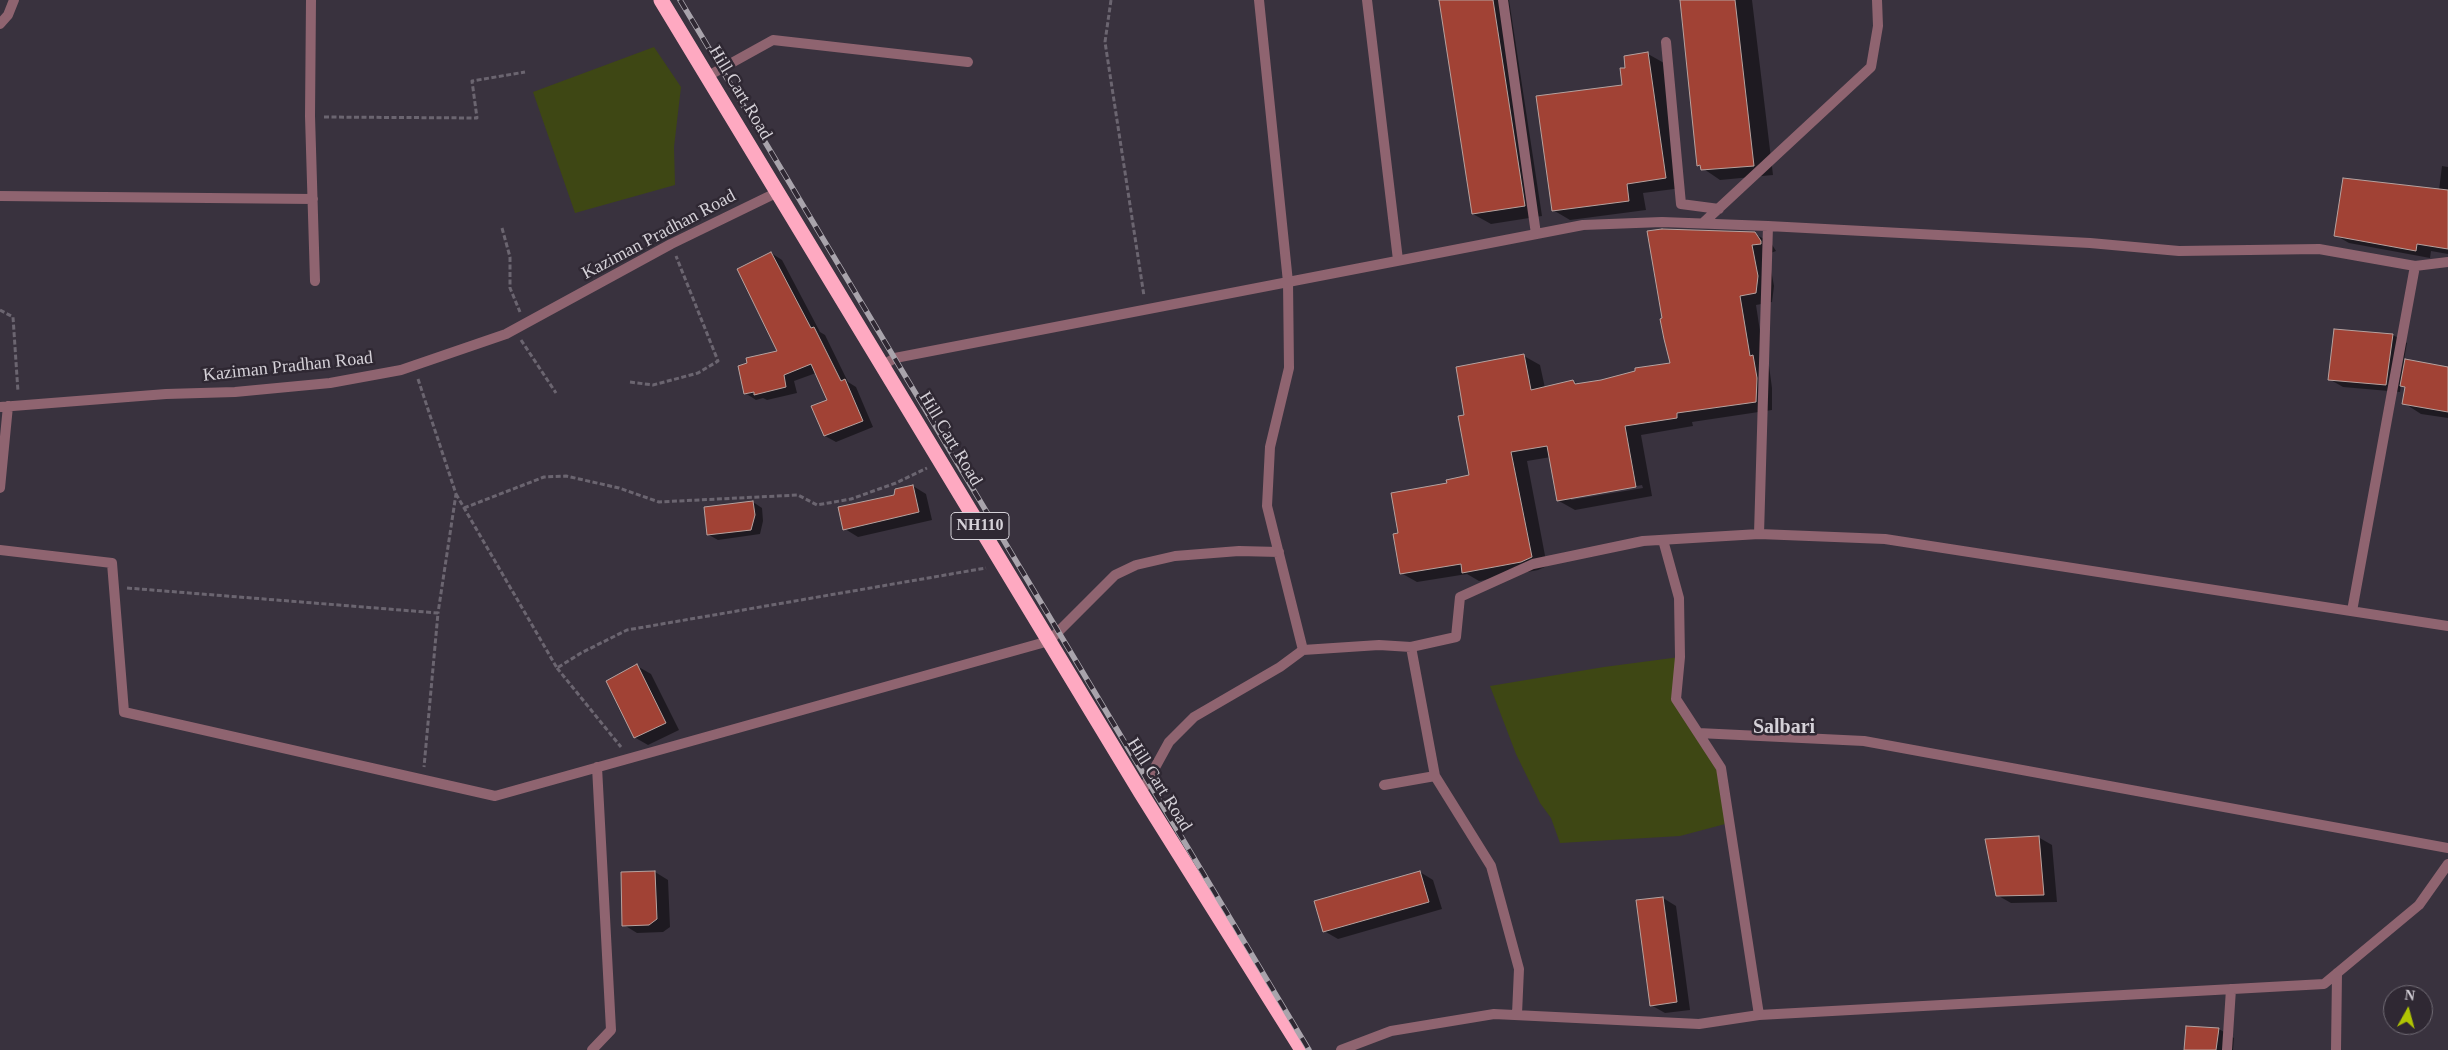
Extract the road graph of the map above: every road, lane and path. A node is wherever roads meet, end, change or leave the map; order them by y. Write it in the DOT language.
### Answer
graph roads {
  1 [pos="14,0"];
  2 [pos="311,0"];
  3 [pos="661,0"];
  4 [pos="1111,0"];
  5 [pos="1259,0"];
  6 [pos="1368,0"];
  7 [pos="1504,0"];
  8 [pos="1877,0"];
  9 [pos="0,24"];
  10 [pos="1666,42"];
  11 [pos="968,62"];
  12 [pos="525,72"];
  13 [pos="708,76"];
  14 [pos="310,116"];
  15 [pos="778,192"];
  16 [pos="0,196"];
  17 [pos="313,199"];
  18 [pos="1718,209"];
  19 [pos="1703,223"];
  20 [pos="1768,226"];
  21 [pos="502,228"];
  22 [pos="1536,234"];
  23 [pos="671,244"];
  24 [pos="1398,260"];
  25 [pos="2448,262"];
  26 [pos="2415,266"];
  27 [pos="315,282"];
  28 [pos="1288,282"];
  29 [pos="1146,309"];
  30 [pos="0,310"];
  31 [pos="525,324"];
  32 [pos="514,330"];
  33 [pos="883,365"];
  34 [pos="413,366"];
  35 [pos="630,382"];
  36 [pos="556,392"];
  37 [pos="19,405"];
  38 [pos="4,407"];
  39 [pos="941,462"];
  40 [pos="0,488"];
  41 [pos="456,494"];
  42 [pos="464,508"];
  43 [pos="1758,534"];
  44 [pos="1664,540"];
  45 [pos="0,550"];
  46 [pos="1279,552"];
  47 [pos="1004,565"];
  48 [pos="114,587"];
  49 [pos="2352,611"];
  50 [pos="438,613"];
  51 [pos="2448,626"];
  52 [pos="1049,641"];
  53 [pos="1411,647"];
  54 [pos="1303,650"];
  55 [pos="557,668"];
  56 [pos="1698,733"];
  57 [pos="630,758"];
  58 [pos="597,767"];
  59 [pos="1435,776"];
  60 [pos="422,779"];
  61 [pos="1384,785"];
  62 [pos="1141,793"];
  63 [pos="2448,848"];
  64 [pos="2448,864"];
  65 [pos="2337,973"];
  66 [pos="2231,989"];
  67 [pos="1517,1014"];
  68 [pos="1759,1015"];
  69 [pos="592,1050"];
  70 [pos="1302,1050"];
  71 [pos="1340,1050"];
  72 [pos="2227,1050"];
  73 [pos="2336,1050"];
  1 -- 9 [label="street"];
  2 -- 14 [label="street"];
  3 -- 13 [label="highway, Hill Cart Road / NH110"];
  4 -- 29 [label="path"];
  5 -- 28 [label="street"];
  6 -- 24 [label="street"];
  7 -- 22 [label="street"];
  8 -- 18 [label="street"];
  10 -- 18 [label="street"];
  11 -- 13 [label="street"];
  12 -- 14 [label="path"];
  13 -- 15 [label="highway, Hill Cart Road / NH110"];
  14 -- 17 [label="street"];
  15 -- 23 [label="street, Kaziman Pradhan Road"];
  15 -- 33 [label="highway, Hill Cart Road / NH110"];
  16 -- 17 [label="street"];
  17 -- 27 [label="street"];
  18 -- 19 [label="street"];
  19 -- 20 [label="street"];
  19 -- 22 [label="street"];
  20 -- 26 [label="street"];
  20 -- 43 [label="street"];
  21 -- 31 [label="path"];
  22 -- 24 [label="street"];
  23 -- 31 [label="street, Kaziman Pradhan Road"];
  23 -- 35 [label="path"];
  24 -- 28 [label="street"];
  25 -- 26 [label="street"];
  26 -- 49 [label="street"];
  28 -- 29 [label="street"];
  28 -- 46 [label="street"];
  29 -- 33 [label="street"];
  30 -- 37 [label="path"];
  31 -- 32 [label="street, Kaziman Pradhan Road"];
  32 -- 34 [label="street, Kaziman Pradhan Road"];
  32 -- 36 [label="path"];
  33 -- 39 [label="highway, Hill Cart Road / NH110"];
  34 -- 37 [label="street, Kaziman Pradhan Road"];
  34 -- 41 [label="path"];
  37 -- 38 [label="street, Kaziman Pradhan Road"];
  38 -- 40 [label="street"];
  39 -- 42 [label="path"];
  39 -- 47 [label="highway, Hill Cart Road / NH110"];
  41 -- 42 [label="path"];
  41 -- 50 [label="path"];
  42 -- 55 [label="path"];
  43 -- 44 [label="street"];
  43 -- 49 [label="street"];
  44 -- 53 [label="street"];
  44 -- 56 [label="street"];
  45 -- 48 [label="street"];
  46 -- 52 [label="street"];
  46 -- 54 [label="street"];
  47 -- 52 [label="highway, Hill Cart Road / NH110"];
  47 -- 55 [label="path"];
  48 -- 50 [label="path"];
  48 -- 60 [label="street"];
  49 -- 51 [label="street"];
  50 -- 60 [label="path"];
  52 -- 57 [label="street"];
  52 -- 62 [label="highway, Hill Cart Road / NH110"];
  53 -- 54 [label="street"];
  53 -- 59 [label="street"];
  54 -- 62 [label="street"];
  55 -- 57 [label="path"];
  56 -- 63 [label="street"];
  56 -- 68 [label="street"];
  57 -- 58 [label="street"];
  58 -- 60 [label="street"];
  58 -- 69 [label="street"];
  59 -- 61 [label="street"];
  59 -- 67 [label="street"];
  62 -- 70 [label="highway, Hill Cart Road / NH110"];
  64 -- 65 [label="street"];
  65 -- 66 [label="street"];
  65 -- 73 [label="street"];
  66 -- 68 [label="street"];
  66 -- 72 [label="street"];
  67 -- 68 [label="street"];
  67 -- 71 [label="street"];
}
